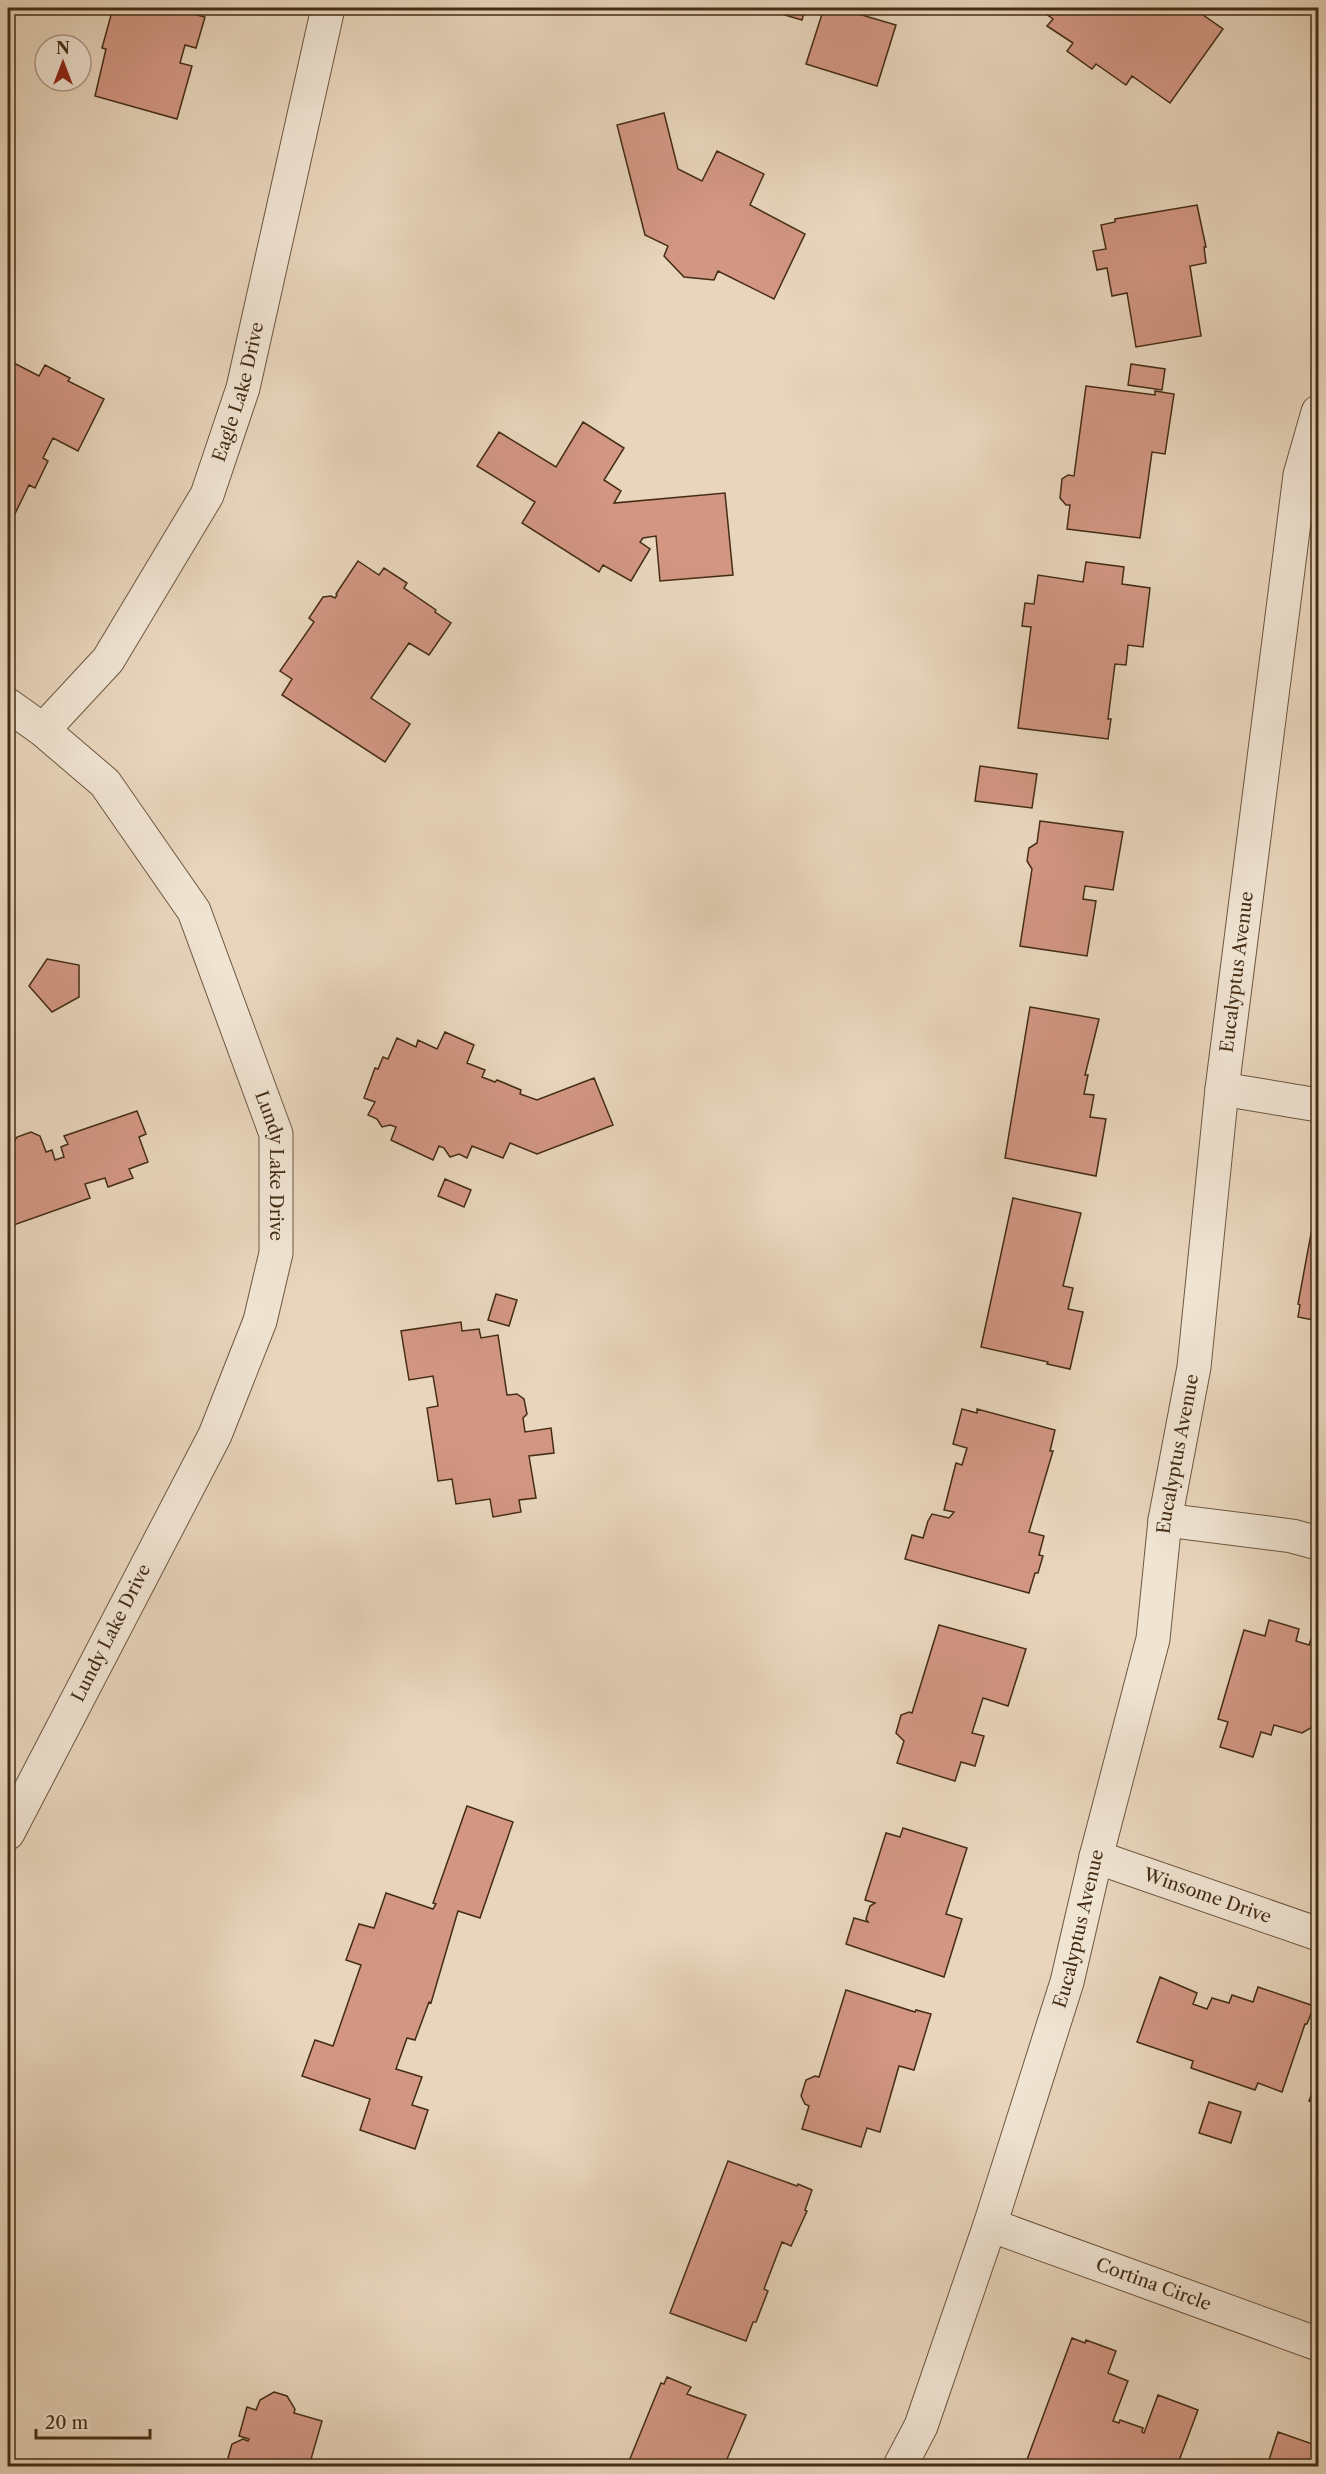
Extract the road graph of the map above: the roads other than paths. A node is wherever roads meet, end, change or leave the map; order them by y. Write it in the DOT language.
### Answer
graph roads {
  1 [pos="328,8"];
  2 [pos="1318,412"];
  3 [pos="8,705"];
  4 [pos="43,730"];
  5 [pos="1222,1089"];
  6 [pos="1318,1105"];
  7 [pos="1165,1520"];
  8 [pos="1318,1543"];
  9 [pos="8,1833"];
  10 [pos="1096,1857"];
  11 [pos="1318,1934"];
  12 [pos="990,2225"];
  13 [pos="1318,2344"];
  14 [pos="900,2466"];
  1 -- 4 [label="street, Eagle Lake Drive"];
  2 -- 5 [label="street, Eucalyptus Avenue"];
  3 -- 4 [label="street, Lundy Lake Drive"];
  4 -- 9 [label="street, Lundy Lake Drive"];
  5 -- 6 [label="street"];
  5 -- 7 [label="street, Eucalyptus Avenue"];
  7 -- 8 [label="street"];
  7 -- 10 [label="street, Eucalyptus Avenue"];
  10 -- 11 [label="street, Winsome Drive"];
  10 -- 12 [label="street, Eucalyptus Avenue"];
  12 -- 13 [label="street, Cortina Circle"];
  12 -- 14 [label="street, Eucalyptus Avenue"];
}
